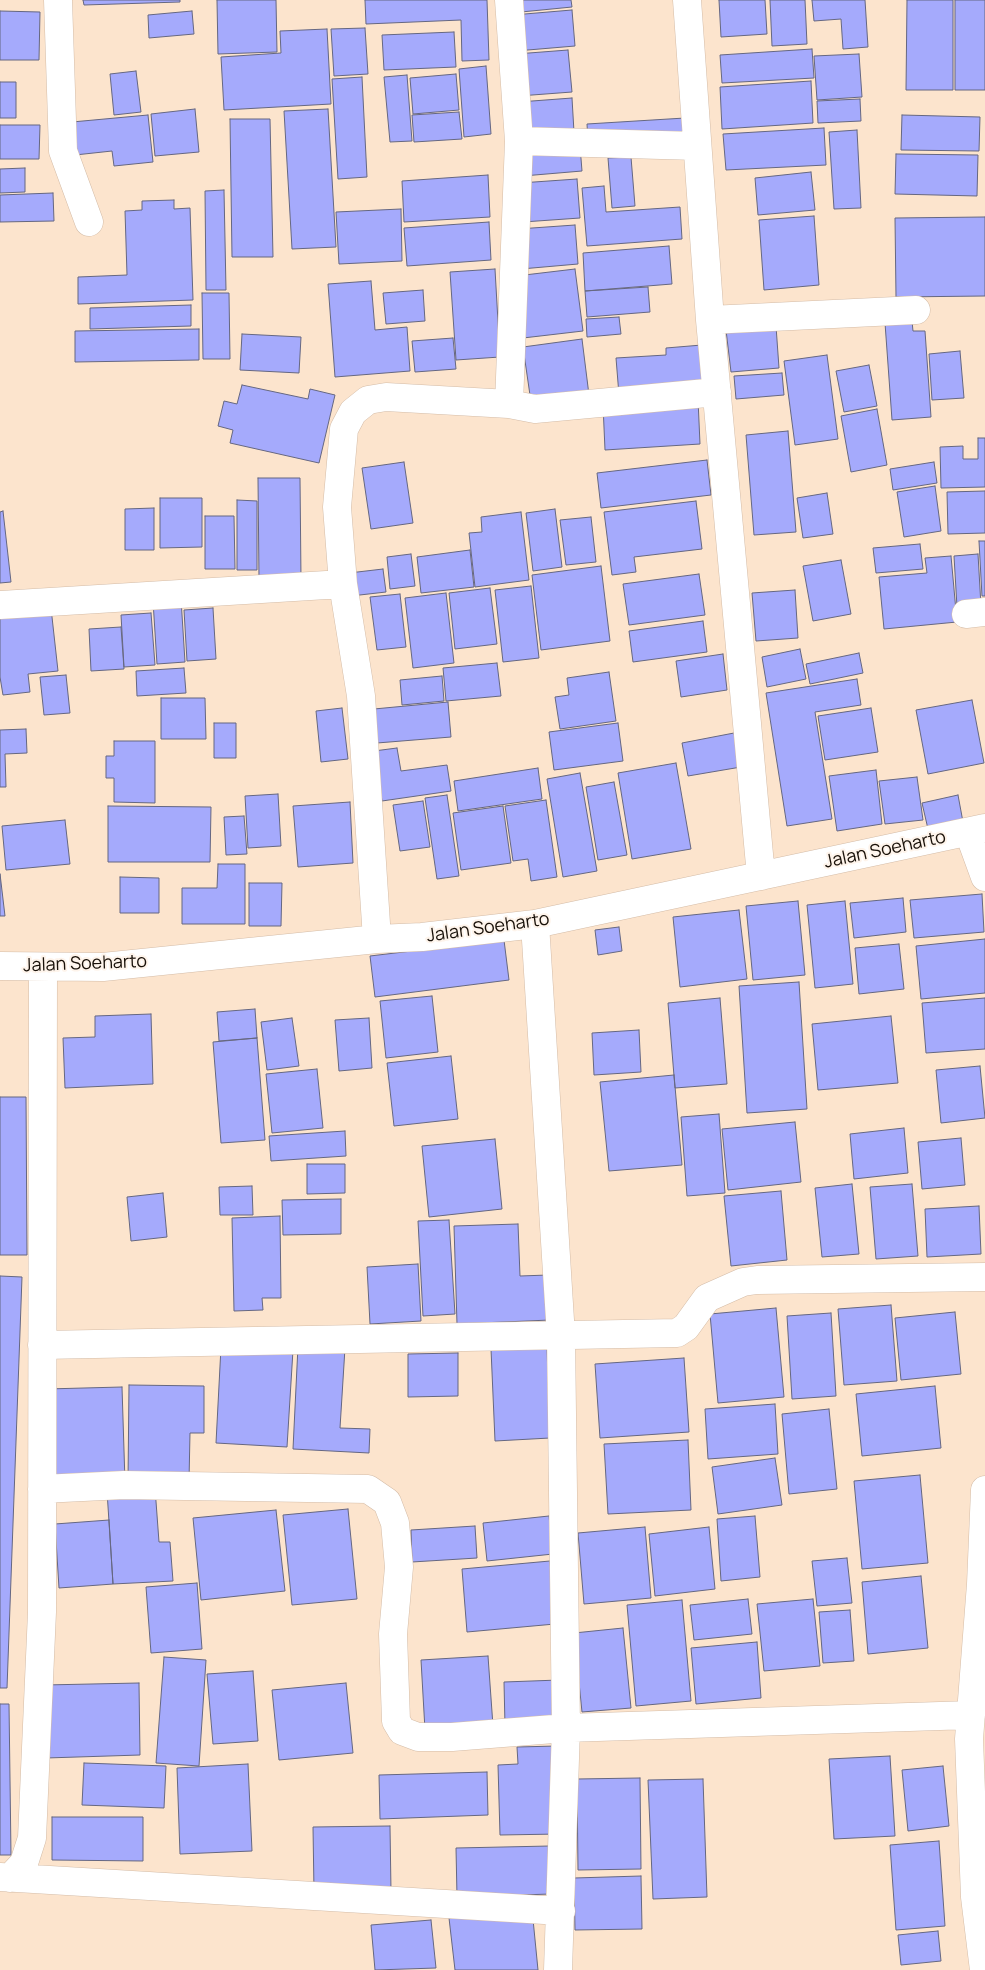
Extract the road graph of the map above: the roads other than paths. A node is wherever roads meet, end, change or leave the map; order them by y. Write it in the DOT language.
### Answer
graph roads {
  1 [pos="58,0"];
  2 [pos="509,0"];
  3 [pos="686,0"];
  4 [pos="519,141"];
  5 [pos="697,146"];
  6 [pos="89,222"];
  7 [pos="916,310"];
  8 [pos="710,320"];
  9 [pos="717,392"];
  10 [pos="508,404"];
  11 [pos="344,584"];
  12 [pos="0,605"];
  13 [pos="977,831"];
  14 [pos="762,876"];
  15 [pos="985,877"];
  16 [pos="535,924"];
  17 [pos="377,939"];
  18 [pos="0,966"];
  19 [pos="43,967"];
  20 [pos="985,1277"];
  21 [pos="560,1336"];
  22 [pos="42,1345"];
  23 [pos="42,1489"];
  24 [pos="985,1490"];
  25 [pos="566,1728"];
  26 [pos="975,1731"];
  27 [pos="5,1877"];
  28 [pos="561,1911"];
  29 [pos="558,1970"];
  30 [pos="984,1970"];
  1 -- 6 [label="street"];
  2 -- 4 [label="street"];
  3 -- 5 [label="street"];
  4 -- 5 [label="street"];
  4 -- 10 [label="street"];
  5 -- 8 [label="street"];
  7 -- 8 [label="street"];
  8 -- 9 [label="street"];
  9 -- 10 [label="street"];
  9 -- 14 [label="street"];
  10 -- 11 [label="street"];
  11 -- 12 [label="street"];
  11 -- 17 [label="street"];
  13 -- 14 [label="street, Jalan Soeharto"];
  13 -- 15 [label="street"];
  14 -- 16 [label="street, Jalan Soeharto"];
  16 -- 17 [label="street, Jalan Soeharto"];
  16 -- 21 [label="street"];
  17 -- 19 [label="street, Jalan Soeharto"];
  18 -- 19 [label="street, Jalan Soeharto"];
  19 -- 22 [label="street"];
  20 -- 21 [label="street"];
  21 -- 22 [label="street"];
  21 -- 25 [label="street"];
  22 -- 23 [label="street"];
  23 -- 25 [label="street"];
  23 -- 27 [label="street"];
  24 -- 26 [label="street"];
  25 -- 26 [label="street"];
  25 -- 28 [label="street"];
  26 -- 30 [label="street"];
  27 -- 28 [label="street"];
  28 -- 29 [label="street"];
}
